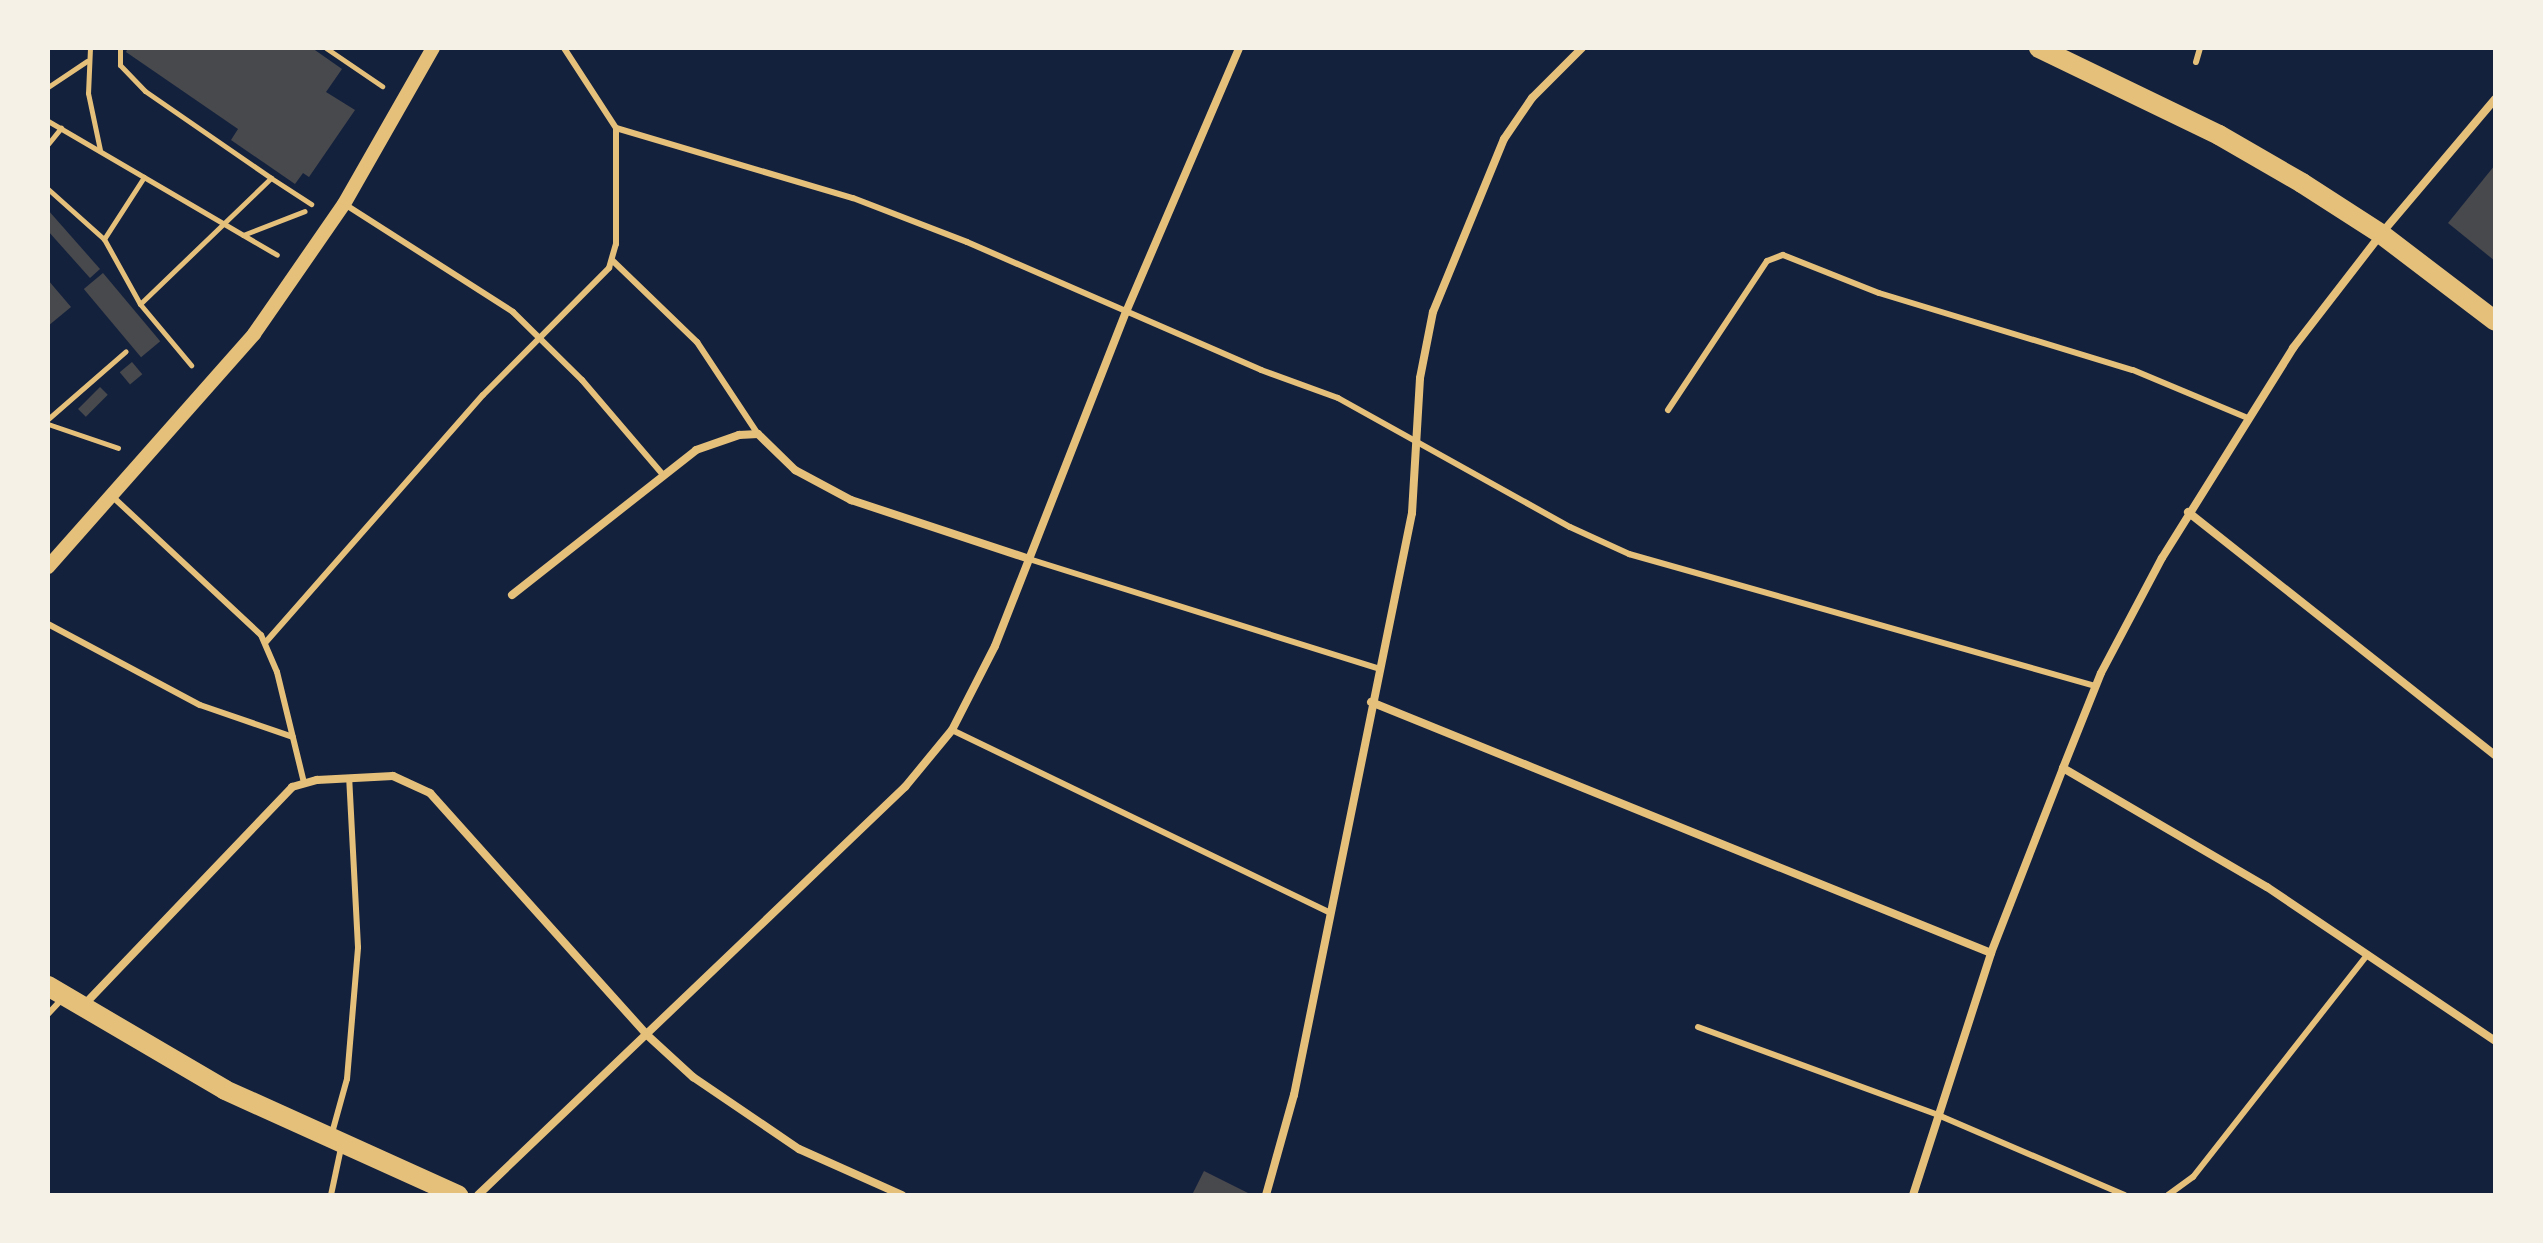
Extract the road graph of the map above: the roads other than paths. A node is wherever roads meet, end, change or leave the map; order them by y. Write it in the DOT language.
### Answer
graph roads {
  1 [pos="433,48"];
  2 [pos="564,48"];
  3 [pos="1239,48"];
  4 [pos="1582,48"];
  5 [pos="2039,48"];
  6 [pos="2200,48"];
  7 [pos="2196,62"];
  8 [pos="2495,99"];
  9 [pos="616,128"];
  10 [pos="344,204"];
  11 [pos="2381,234"];
  12 [pos="613,261"];
  13 [pos="1126,312"];
  14 [pos="2495,321"];
  15 [pos="541,336"];
  16 [pos="1668,410"];
  17 [pos="2248,418"];
  18 [pos="758,434"];
  19 [pos="1417,439"];
  20 [pos="663,475"];
  21 [pos="114,498"];
  22 [pos="2188,512"];
  23 [pos="1029,559"];
  24 [pos="48,567"];
  25 [pos="512,595"];
  26 [pos="48,624"];
  27 [pos="265,643"];
  28 [pos="1377,668"];
  29 [pos="2096,686"];
  30 [pos="1371,702"];
  31 [pos="952,730"];
  32 [pos="293,737"];
  33 [pos="2495,755"];
  34 [pos="2063,768"];
  35 [pos="349,778"];
  36 [pos="304,783"];
  37 [pos="1330,913"];
  38 [pos="1991,953"];
  39 [pos="2368,954"];
  40 [pos="65,996"];
  41 [pos="48,1014"];
  42 [pos="1698,1027"];
  43 [pos="646,1034"];
  44 [pos="2495,1041"];
  45 [pos="1938,1115"];
  46 [pos="336,1142"];
  47 [pos="331,1195"];
  48 [pos="458,1195"];
  49 [pos="478,1195"];
  50 [pos="902,1195"];
  51 [pos="1266,1195"];
  52 [pos="1913,1195"];
  53 [pos="2125,1195"];
  54 [pos="2168,1195"];
  1 -- 10 [label="street"];
  2 -- 9 [label="lane"];
  3 -- 13 [label="street"];
  4 -- 19 [label="street"];
  5 -- 11 [label="main road"];
  6 -- 7 [label="lane"];
  8 -- 11 [label="street"];
  9 -- 12 [label="lane"];
  9 -- 13 [label="lane"];
  10 -- 15 [label="lane"];
  10 -- 21 [label="street"];
  11 -- 14 [label="main road"];
  11 -- 17 [label="street"];
  12 -- 15 [label="lane"];
  12 -- 18 [label="lane"];
  13 -- 19 [label="lane"];
  13 -- 23 [label="street"];
  15 -- 20 [label="lane"];
  15 -- 27 [label="lane"];
  16 -- 17 [label="lane"];
  17 -- 22 [label="street"];
  18 -- 20 [label="street"];
  18 -- 23 [label="street"];
  19 -- 28 [label="street"];
  19 -- 29 [label="lane"];
  20 -- 25 [label="street"];
  21 -- 24 [label="street"];
  21 -- 27 [label="lane"];
  22 -- 29 [label="street"];
  22 -- 33 [label="street"];
  23 -- 28 [label="lane"];
  23 -- 31 [label="street"];
  26 -- 32 [label="lane"];
  27 -- 32 [label="lane"];
  28 -- 30 [label="street"];
  29 -- 34 [label="street"];
  30 -- 37 [label="street"];
  30 -- 38 [label="street"];
  31 -- 37 [label="lane"];
  31 -- 43 [label="street"];
  32 -- 36 [label="lane"];
  34 -- 38 [label="street"];
  34 -- 39 [label="street"];
  35 -- 36 [label="street"];
  35 -- 43 [label="street"];
  35 -- 46 [label="lane"];
  36 -- 40 [label="street"];
  37 -- 51 [label="street"];
  38 -- 45 [label="street"];
  39 -- 44 [label="street"];
  39 -- 54 [label="lane"];
  40 -- 41 [label="lane"];
  40 -- 46 [label="main road"];
  42 -- 45 [label="lane"];
  43 -- 49 [label="street"];
  43 -- 50 [label="street"];
  45 -- 52 [label="street"];
  45 -- 53 [label="lane"];
  46 -- 47 [label="lane"];
  46 -- 48 [label="main road"];
}
